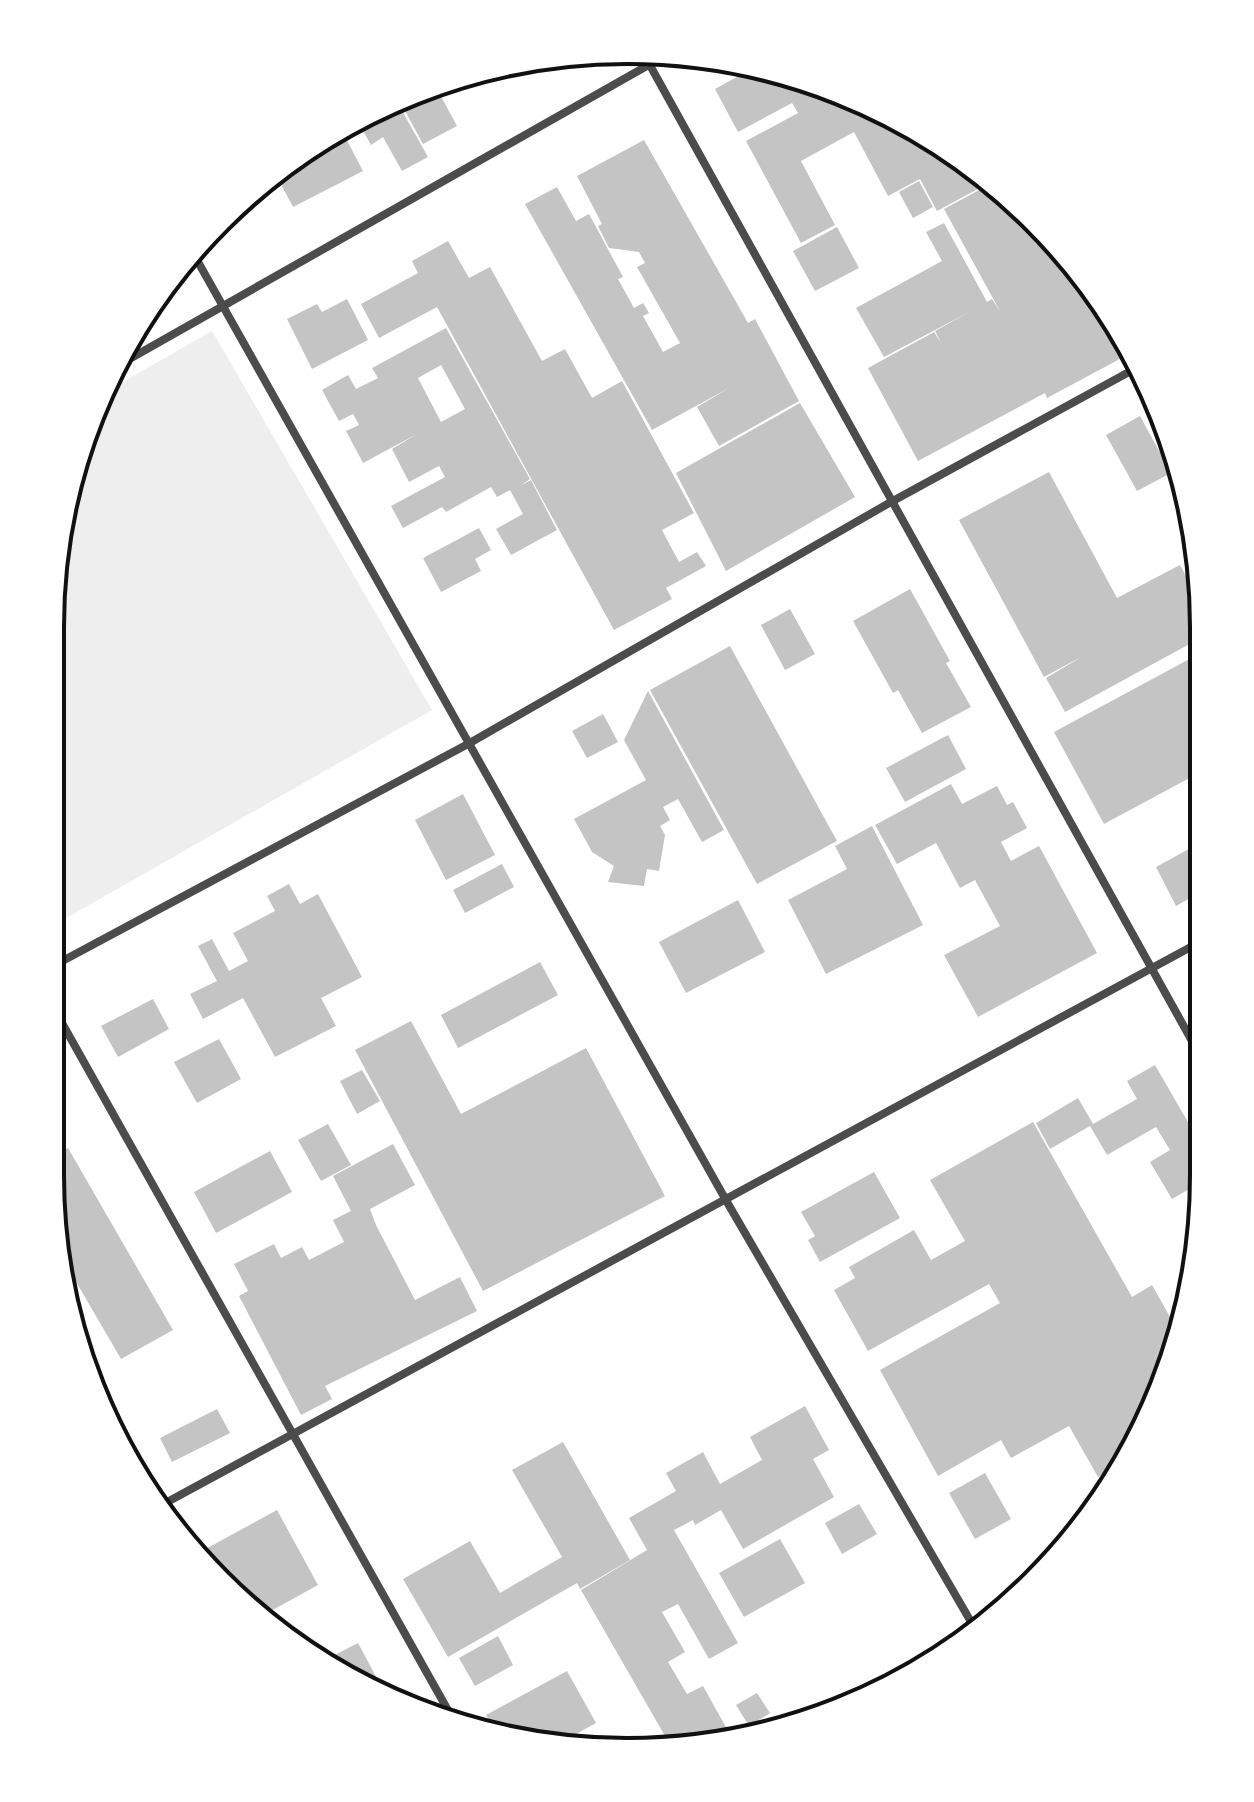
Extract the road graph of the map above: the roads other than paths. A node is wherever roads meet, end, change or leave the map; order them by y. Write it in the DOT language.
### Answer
graph roads {
  1 [pos="649,65"];
  2 [pos="199,262"];
  3 [pos="224,306"];
  4 [pos="133,357"];
  5 [pos="1129,372"];
  6 [pos="891,502"];
  7 [pos="468,744"];
  8 [pos="1190,948"];
  9 [pos="64,960"];
  10 [pos="1151,969"];
  11 [pos="64,1027"];
  12 [pos="1190,1038"];
  13 [pos="727,1202"];
  14 [pos="293,1434"];
  15 [pos="168,1501"];
  16 [pos="971,1621"];
  17 [pos="447,1708"];
  1 -- 3 [label="street"];
  1 -- 6 [label="street"];
  2 -- 3 [label="street"];
  3 -- 4 [label="street"];
  3 -- 7 [label="street"];
  5 -- 6 [label="street"];
  6 -- 7 [label="street"];
  6 -- 10 [label="street"];
  7 -- 9 [label="street"];
  7 -- 13 [label="street"];
  8 -- 10 [label="street"];
  10 -- 12 [label="street"];
  10 -- 13 [label="street"];
  11 -- 14 [label="street"];
  13 -- 14 [label="street"];
  13 -- 16 [label="street"];
  14 -- 15 [label="street"];
  14 -- 17 [label="street"];
}
